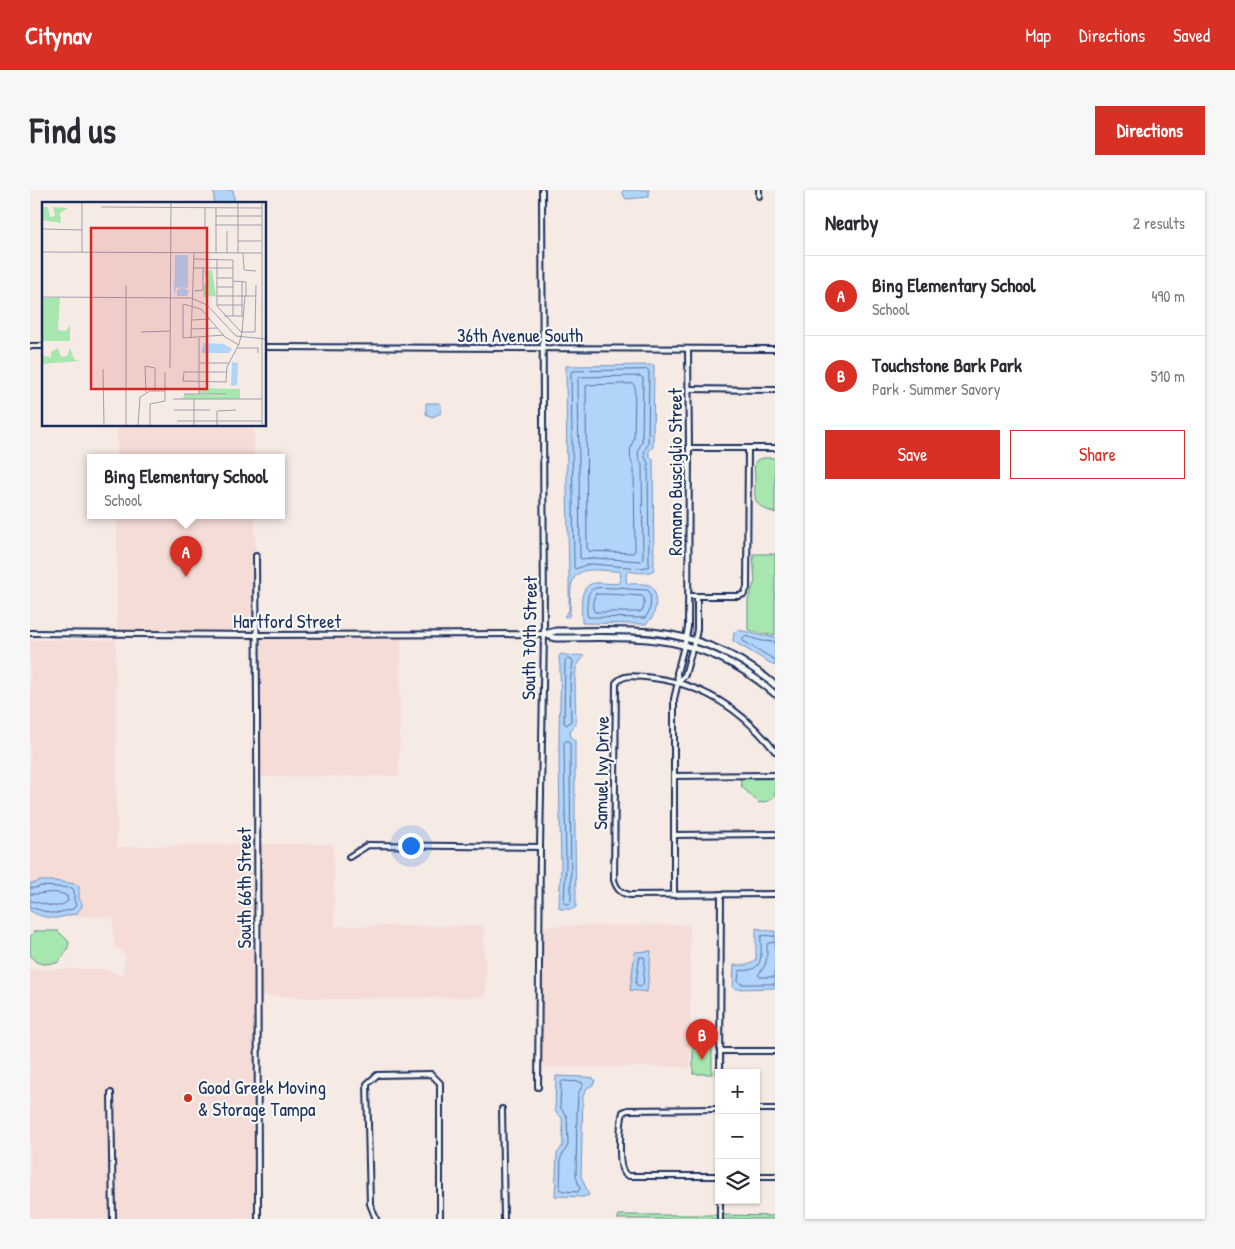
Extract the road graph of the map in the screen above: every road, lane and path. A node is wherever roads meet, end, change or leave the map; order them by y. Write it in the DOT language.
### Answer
graph roads {
  1 [pos="542,190"];
  2 [pos="759,190"];
  3 [pos="759,196"];
  4 [pos="266,347"];
  5 [pos="543,349"];
  6 [pos="688,349"];
  7 [pos="775,349"];
  8 [pos="689,389"];
  9 [pos="775,390"];
  10 [pos="689,448"];
  11 [pos="748,448"];
  12 [pos="775,448"];
  13 [pos="256,556"];
  14 [pos="689,596"];
  15 [pos="697,596"];
  16 [pos="30,633"];
  17 [pos="544,634"];
  18 [pos="257,635"];
  19 [pos="686,638"];
  20 [pos="694,641"];
  21 [pos="685,645"];
  22 [pos="692,647"];
  23 [pos="678,682"];
  24 [pos="775,685"];
  25 [pos="775,694"];
  26 [pos="775,751"];
  27 [pos="775,775"];
  28 [pos="674,776"];
  29 [pos="775,834"];
  30 [pos="674,835"];
  31 [pos="540,848"];
  32 [pos="349,857"];
  33 [pos="721,894"];
  34 [pos="775,894"];
  35 [pos="674,895"];
  36 [pos="720,1051"];
  37 [pos="775,1051"];
  38 [pos="720,1069"];
  39 [pos="538,1087"];
  40 [pos="111,1093"];
  41 [pos="502,1109"];
  42 [pos="715,1109"];
  43 [pos="760,1109"];
  44 [pos="775,1109"];
  45 [pos="715,1176"];
  46 [pos="760,1176"];
  47 [pos="775,1176"];
  48 [pos="720,1204"];
  49 [pos="113,1219"];
  50 [pos="258,1219"];
  51 [pos="376,1219"];
  52 [pos="440,1219"];
  53 [pos="504,1219"];
  54 [pos="720,1219"];
  1 -- 5 [label="street, South 70th Street"];
  2 -- 3 [label="street"];
  4 -- 5 [label="street, 36th Avenue South"];
  5 -- 6 [label="street, 36th Avenue South"];
  5 -- 17 [label="street, South 70th Street"];
  6 -- 7 [label="street, 36th Avenue South"];
  6 -- 8 [label="street, Romano Busciglio Street"];
  8 -- 9 [label="street"];
  8 -- 10 [label="street, Romano Busciglio Street"];
  10 -- 11 [label="street"];
  10 -- 14 [label="street, Romano Busciglio Street"];
  11 -- 12 [label="street"];
  11 -- 15 [label="street"];
  13 -- 18 [label="street, South 66th Street"];
  14 -- 15 [label="street"];
  14 -- 19 [label="street, Romano Busciglio Street"];
  15 -- 20 [label="street, Romano Busciglio Street"];
  16 -- 18 [label="street, Hartford Street"];
  17 -- 18 [label="street, Hartford Street"];
  17 -- 19 [label="street"];
  17 -- 21 [label="street"];
  17 -- 31 [label="street, South 70th Street"];
  18 -- 50 [label="street, South 66th Street"];
  19 -- 20 [label="street"];
  19 -- 21 [label="street, Romano Busciglio Street"];
  20 -- 22 [label="street, Romano Busciglio Street"];
  20 -- 24 [label="street"];
  21 -- 22 [label="street"];
  21 -- 23 [label="street, Romano Busciglio Street"];
  22 -- 23 [label="street, Romano Busciglio Street"];
  22 -- 25 [label="street"];
  23 -- 26 [label="street, Samuel Ivy Drive"];
  23 -- 28 [label="street, Romano Busciglio Street"];
  23 -- 35 [label="street, Samuel Ivy Drive"];
  27 -- 28 [label="street"];
  28 -- 30 [label="street, Romano Busciglio Street"];
  29 -- 30 [label="street"];
  30 -- 35 [label="street, Romano Busciglio Street"];
  31 -- 32 [label="street"];
  31 -- 39 [label="street, South 70th Street"];
  33 -- 34 [label="street, Samuel Ivy Drive"];
  33 -- 35 [label="street, Samuel Ivy Drive"];
  33 -- 36 [label="street"];
  36 -- 37 [label="street"];
  36 -- 38 [label="street"];
  40 -- 49 [label="street"];
  41 -- 53 [label="street"];
  42 -- 45 [label="street"];
  43 -- 44 [label="street"];
  46 -- 47 [label="street"];
  48 -- 54 [label="street"];
  51 -- 52 [label="street"];
}
